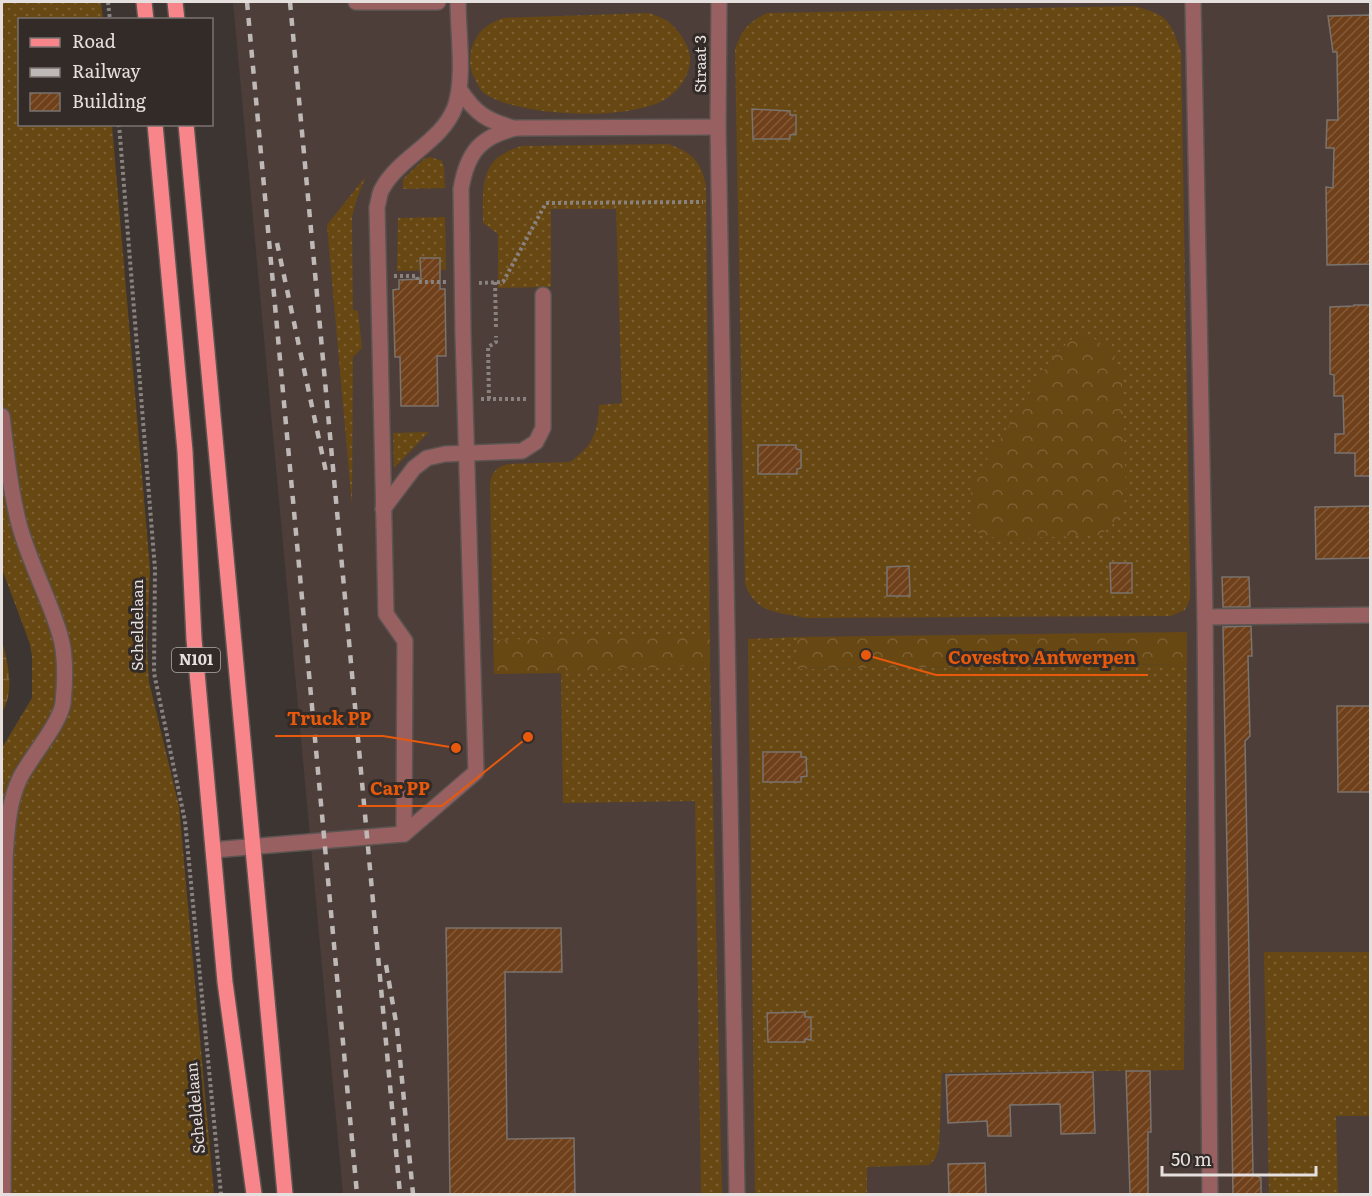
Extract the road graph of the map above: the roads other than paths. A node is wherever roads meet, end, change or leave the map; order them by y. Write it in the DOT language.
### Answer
graph roads {
  1 [pos="144,2"];
  2 [pos="175,2"];
  3 [pos="356,2"];
  4 [pos="438,2"];
  5 [pos="458,2"];
  6 [pos="718,2"];
  7 [pos="1193,2"];
  8 [pos="146,18"];
  9 [pos="177,18"];
  10 [pos="460,90"];
  11 [pos="155,126"];
  12 [pos="186,126"];
  13 [pos="718,127"];
  14 [pos="517,128"];
  15 [pos="543,295"];
  16 [pos="2,416"];
  17 [pos="467,453"];
  18 [pos="383,509"];
  19 [pos="1371,615"];
  20 [pos="1205,617"];
  21 [pos="404,834"];
  22 [pos="253,847"];
  23 [pos="213,850"];
  24 [pos="3,1194"];
  25 [pos="254,1194"];
  26 [pos="285,1194"];
  27 [pos="737,1194"];
  28 [pos="1210,1194"];
  1 -- 8 [label="main road"];
  2 -- 9 [label="main road"];
  3 -- 4 [label="lane"];
  5 -- 10 [label="lane"];
  6 -- 13 [label="lane, Straat 3"];
  7 -- 20 [label="lane"];
  10 -- 14 [label="lane"];
  10 -- 18 [label="lane"];
  11 -- 23 [label="main road, N101"];
  12 -- 22 [label="main road, N101"];
  13 -- 14 [label="lane"];
  13 -- 27 [label="lane, Straat 3"];
  14 -- 17 [label="lane"];
  15 -- 17 [label="lane"];
  16 -- 24 [label="lane"];
  17 -- 18 [label="lane"];
  17 -- 21 [label="lane"];
  18 -- 21 [label="lane"];
  19 -- 20 [label="lane"];
  20 -- 28 [label="lane"];
  21 -- 22 [label="lane"];
  22 -- 23 [label="lane"];
  22 -- 26 [label="main road, N101"];
  23 -- 25 [label="main road, N101"];
}
